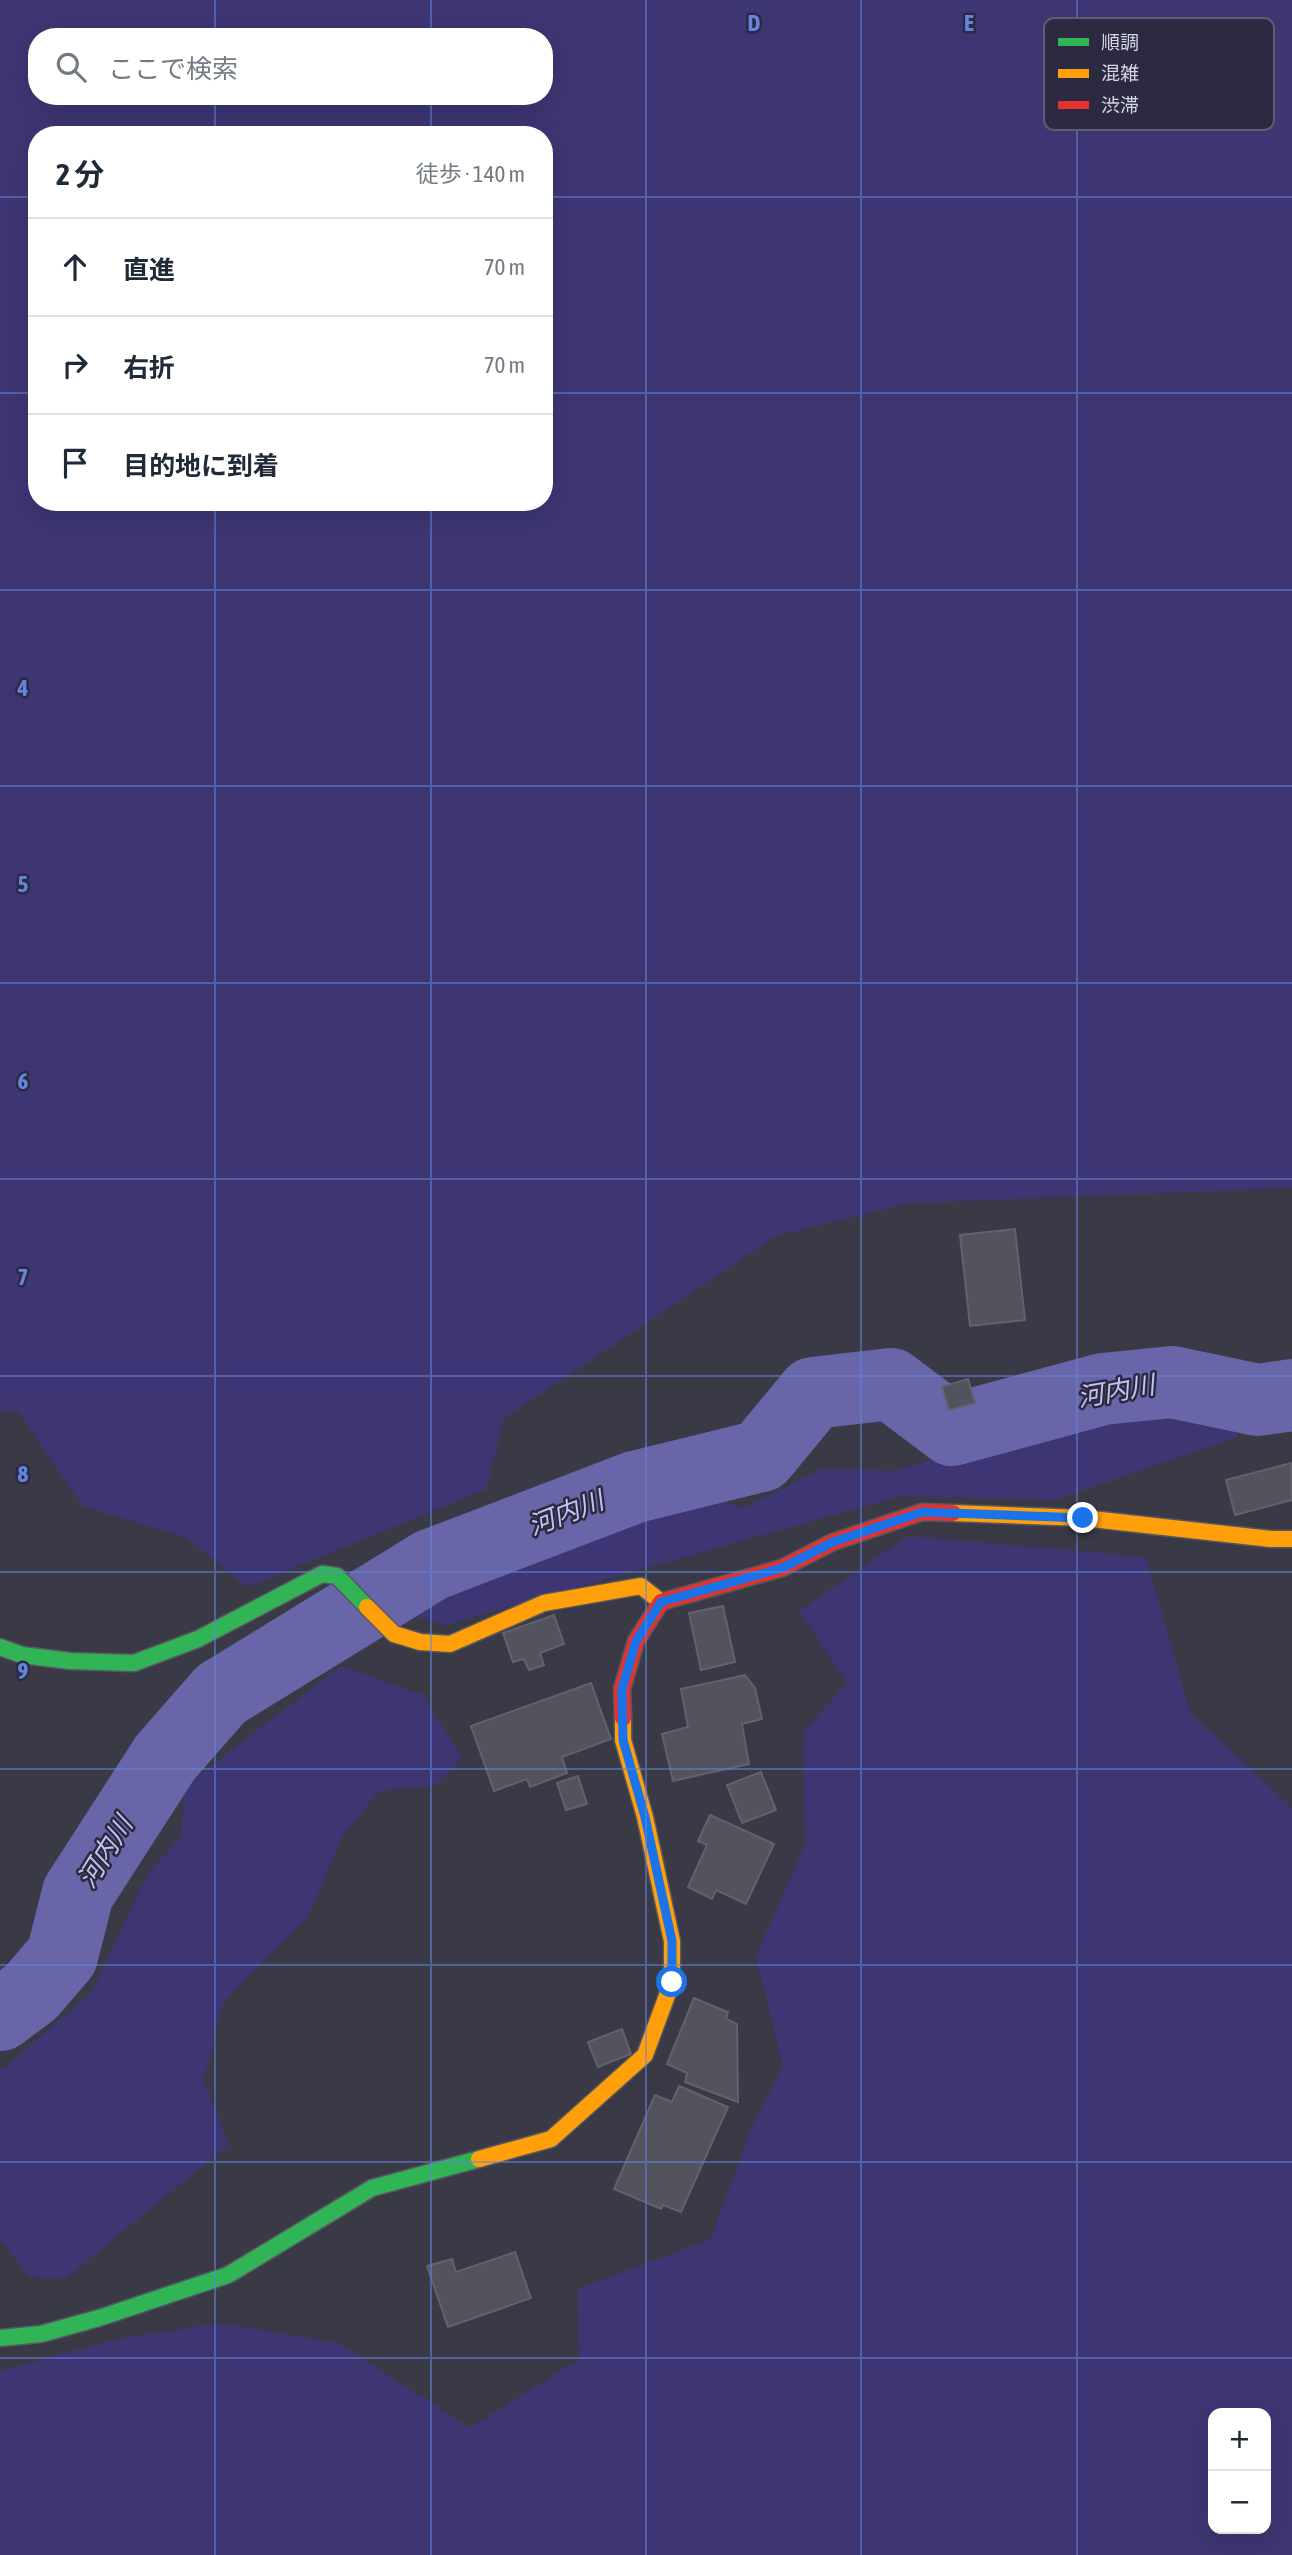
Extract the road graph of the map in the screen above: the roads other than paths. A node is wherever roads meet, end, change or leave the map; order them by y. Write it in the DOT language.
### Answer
graph roads {
  1 [pos="1292,1539"];
  2 [pos="661,1602"];
  3 [pos="0,1647"];
  4 [pos="0,2338"];
  1 -- 2 [label="street"];
  2 -- 3 [label="street"];
  2 -- 4 [label="street"];
}
